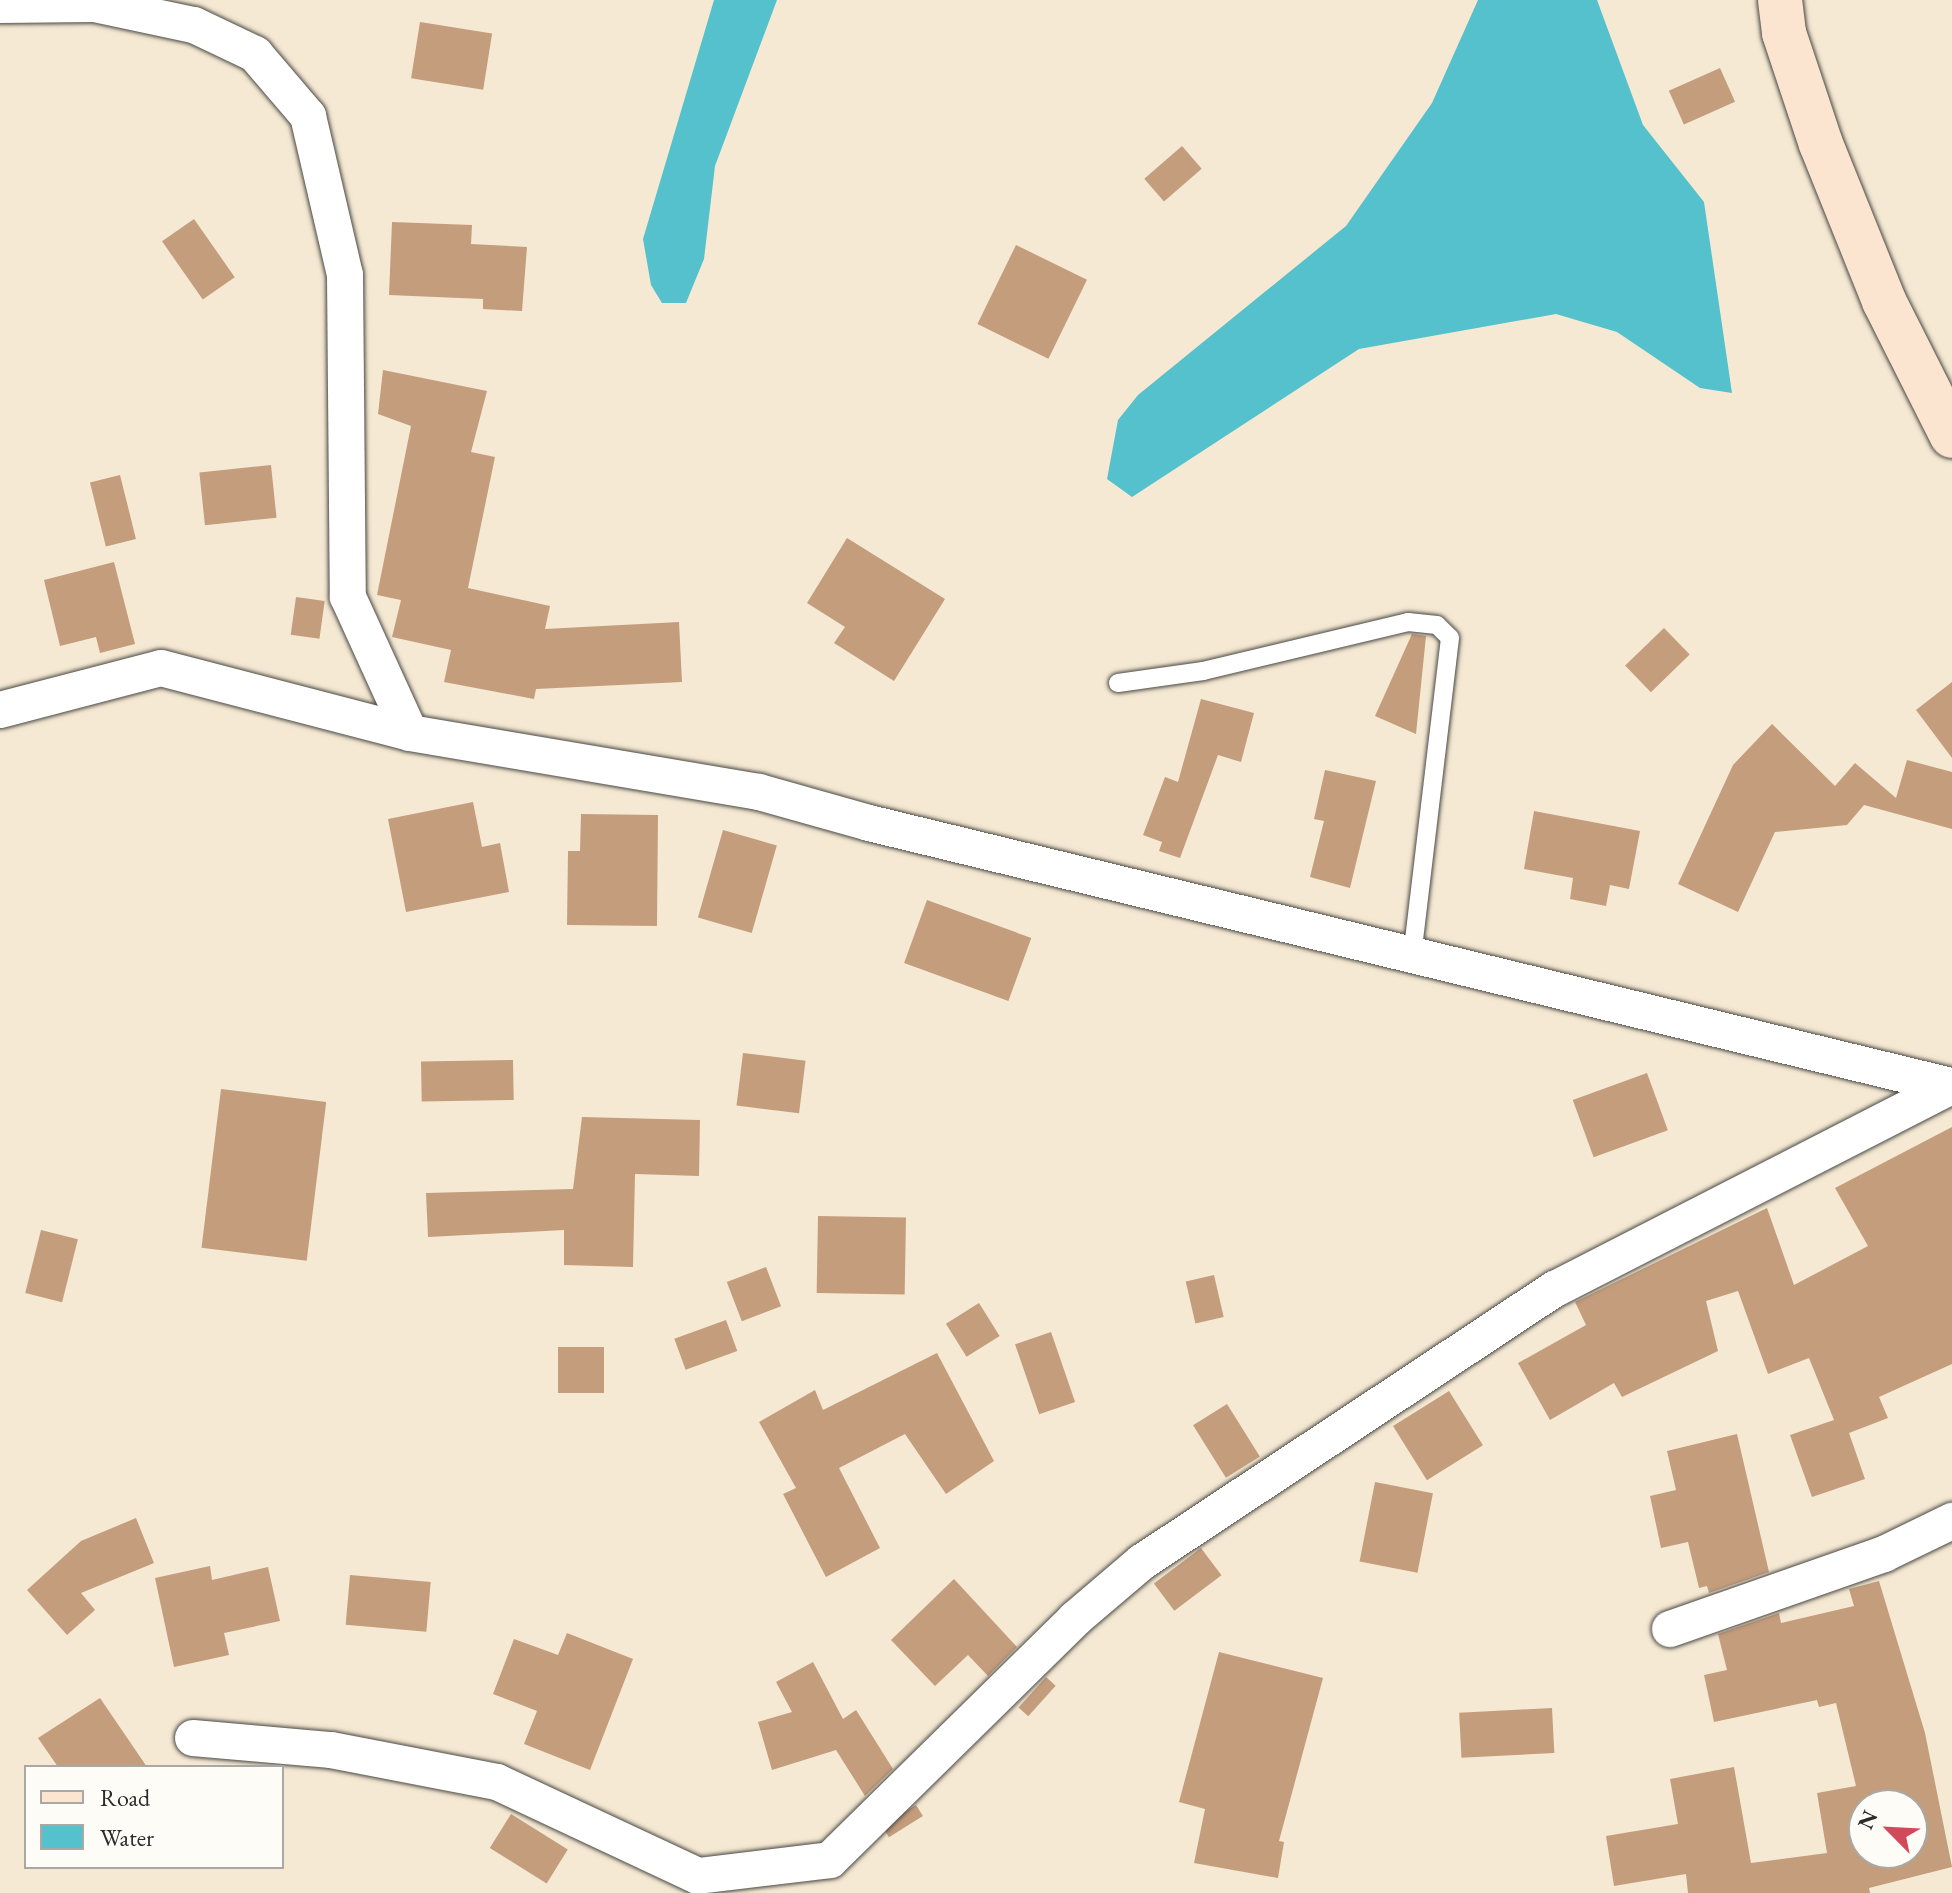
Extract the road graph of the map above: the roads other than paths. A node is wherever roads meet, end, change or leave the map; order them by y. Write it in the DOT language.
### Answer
graph roads {
  1 [pos="1780,0"];
  2 [pos="0,5"];
  3 [pos="1952,436"];
  4 [pos="1118,683"];
  5 [pos="0,710"];
  6 [pos="410,733"];
  7 [pos="1412,955"];
  8 [pos="1951,1086"];
  9 [pos="1952,1521"];
  10 [pos="1670,1629"];
  11 [pos="193,1738"];
  1 -- 3 [label="street"];
  2 -- 6 [label="street"];
  4 -- 7 [label="lane"];
  5 -- 6 [label="street"];
  6 -- 7 [label="street"];
  7 -- 8 [label="street"];
  8 -- 11 [label="street"];
  9 -- 10 [label="street"];
}
